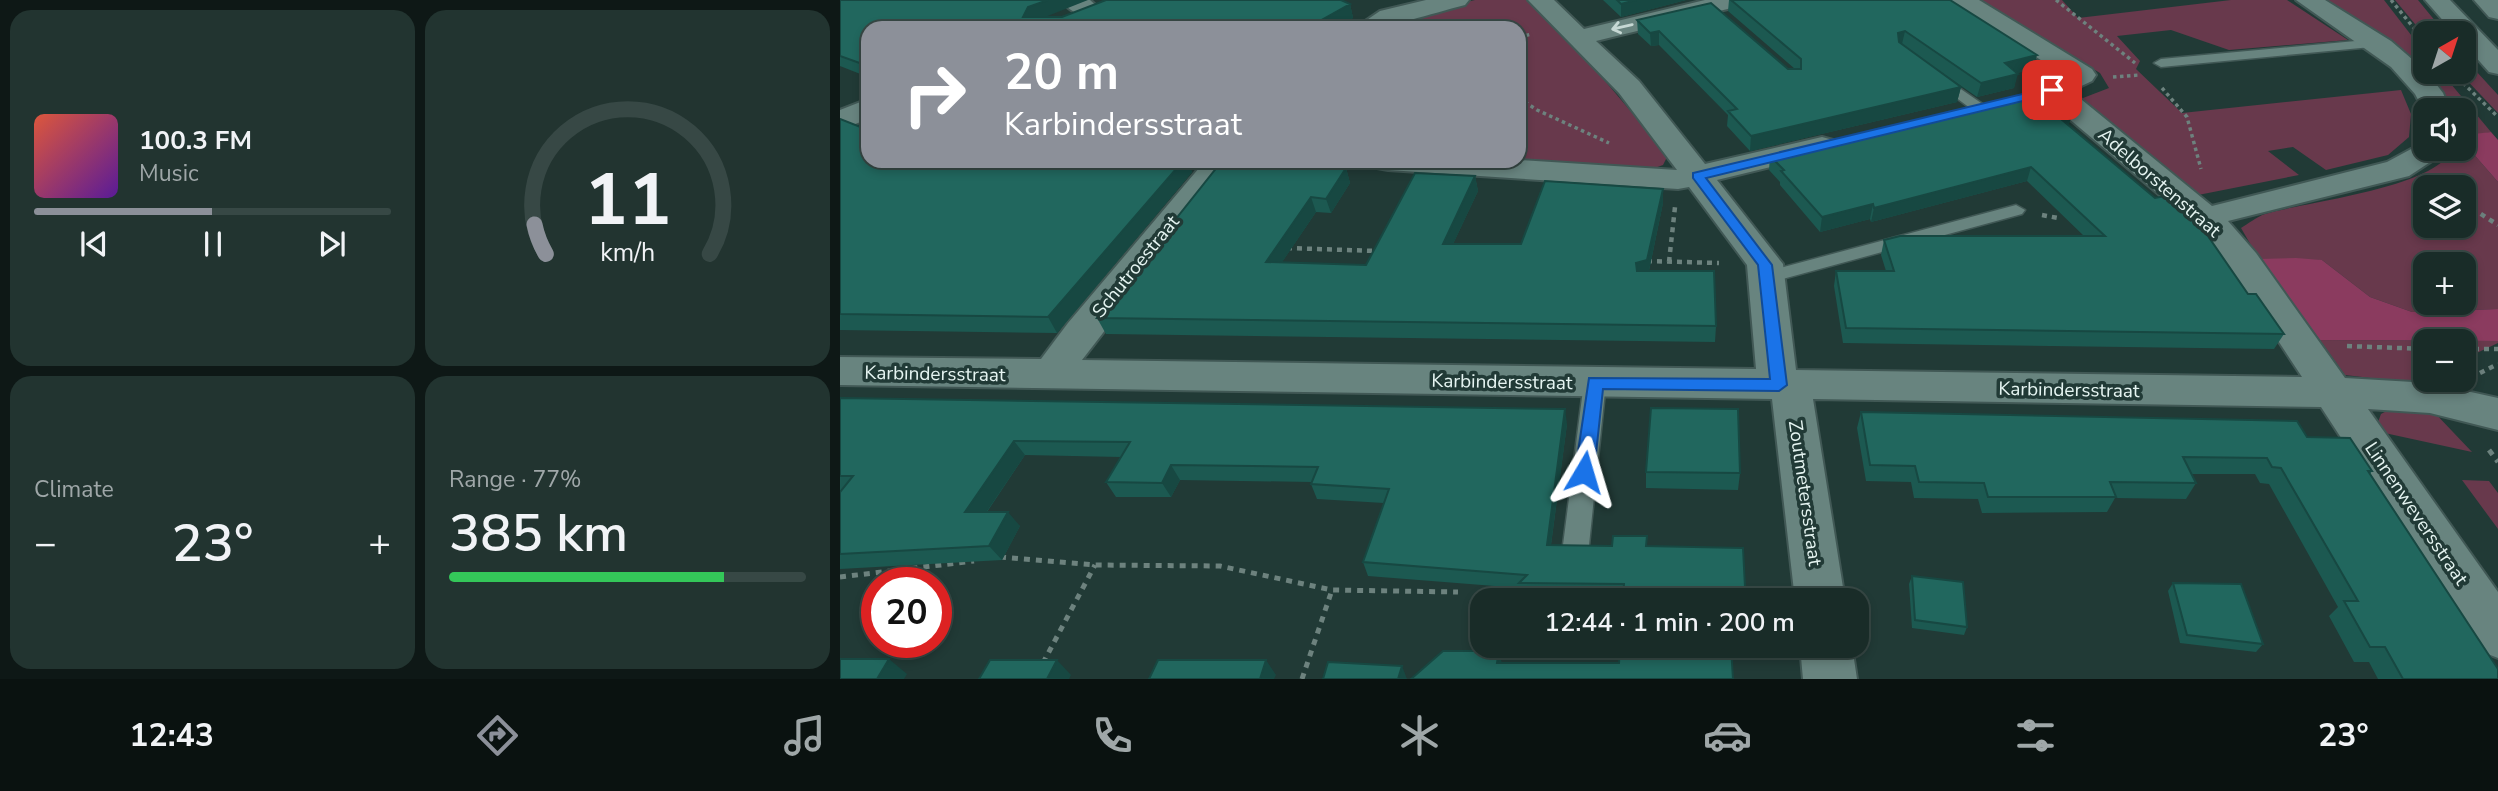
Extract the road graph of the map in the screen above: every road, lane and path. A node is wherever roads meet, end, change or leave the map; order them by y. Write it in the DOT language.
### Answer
graph roads {
  1 [pos="1457,0"];
  2 [pos="1540,0"];
  3 [pos="1962,0"];
  4 [pos="2056,0"];
  5 [pos="2308,0"];
  6 [pos="2390,0"];
  7 [pos="2437,0"];
  8 [pos="2486,0"];
  9 [pos="1090,4"];
  10 [pos="1718,5"];
  11 [pos="2498,12"];
  12 [pos="1061,21"];
  13 [pos="1380,21"];
  14 [pos="2413,28"];
  15 [pos="1580,37"];
  16 [pos="2377,43"];
  17 [pos="2161,63"];
  18 [pos="2498,66"];
  19 [pos="1925,68"];
  20 [pos="2118,77"];
  21 [pos="2155,81"];
  22 [pos="2465,84"];
  23 [pos="2432,98"];
  24 [pos="2016,99"];
  25 [pos="1526,103"];
  26 [pos="1941,117"];
  27 [pos="2498,117"];
  28 [pos="1846,140"];
  29 [pos="1620,148"];
  30 [pos="2413,160"];
  31 [pos="1216,168"];
  32 [pos="1512,168"];
  33 [pos="1688,178"];
  34 [pos="2016,210"];
  35 [pos="2476,211"];
  36 [pos="2206,217"];
  37 [pos="2498,225"];
  38 [pos="1279,248"];
  39 [pos="1377,251"];
  40 [pos="1641,261"];
  41 [pos="1669,262"];
  42 [pos="1767,271"];
  43 [pos="2300,345"];
  44 [pos="2413,348"];
  45 [pos="2476,349"];
  46 [pos="2498,349"];
  47 [pos="840,372"];
  48 [pos="1052,374"];
  49 [pos="1595,382"];
  50 [pos="1785,385"];
  51 [pos="2336,392"];
  52 [pos="2498,414"];
  53 [pos="1576,545"];
  54 [pos="1095,565"];
  55 [pos="840,577"];
  56 [pos="1818,588"];
  57 [pos="1332,590"];
  58 [pos="1458,592"];
  59 [pos="2498,634"];
  60 [pos="1827,658"];
  61 [pos="1041,668"];
  62 [pos="1302,679"];
  63 [pos="1830,679"];
  1 -- 13 [label="street"];
  2 -- 15 [label="street"];
  3 -- 24 [label="street"];
  4 -- 20 [label="path"];
  5 -- 16 [label="street"];
  6 -- 14 [label="path"];
  7 -- 18 [label="street"];
  8 -- 11 [label="street"];
  9 -- 12 [label="street"];
  10 -- 15 [label="street, one-way"];
  15 -- 33 [label="street"];
  16 -- 17 [label="lane"];
  16 -- 23 [label="street"];
  19 -- 24 [label="lane"];
  21 -- 36 [label="path"];
  22 -- 27 [label="path"];
  24 -- 26 [label="street"];
  24 -- 36 [label="street, Adelborstenstraat"];
  25 -- 29 [label="path"];
  28 -- 33 [label="street"];
  30 -- 36 [label="street"];
  31 -- 48 [label="street, Schutroestraat"];
  32 -- 33 [label="street"];
  33 -- 41 [label="path"];
  33 -- 42 [label="street"];
  34 -- 42 [label="lane"];
  35 -- 37 [label="path"];
  36 -- 43 [label="street, Adelborstenstraat"];
  38 -- 39 [label="path"];
  40 -- 41 [label="path"];
  41 -- 42 [label="path"];
  42 -- 50 [label="street, Zoutmetersstraat"];
  43 -- 44 [label="path"];
  43 -- 51 [label="street, Adelborstenstraat"];
  45 -- 46 [label="path"];
  47 -- 48 [label="street, Karbindersstraat"];
  48 -- 49 [label="street, Karbindersstraat"];
  49 -- 50 [label="street, Karbindersstraat"];
  49 -- 53 [label="lane"];
  50 -- 51 [label="street, Karbindersstraat"];
  50 -- 56 [label="street, Zoutmetersstraat"];
  51 -- 52 [label="street, Karbindersstraat"];
  51 -- 59 [label="street, Linnenweversstraat"];
  54 -- 55 [label="path"];
  54 -- 57 [label="path"];
  54 -- 61 [label="path"];
  57 -- 58 [label="path"];
  57 -- 62 [label="path"];
  60 -- 63 [label="street"];
}
